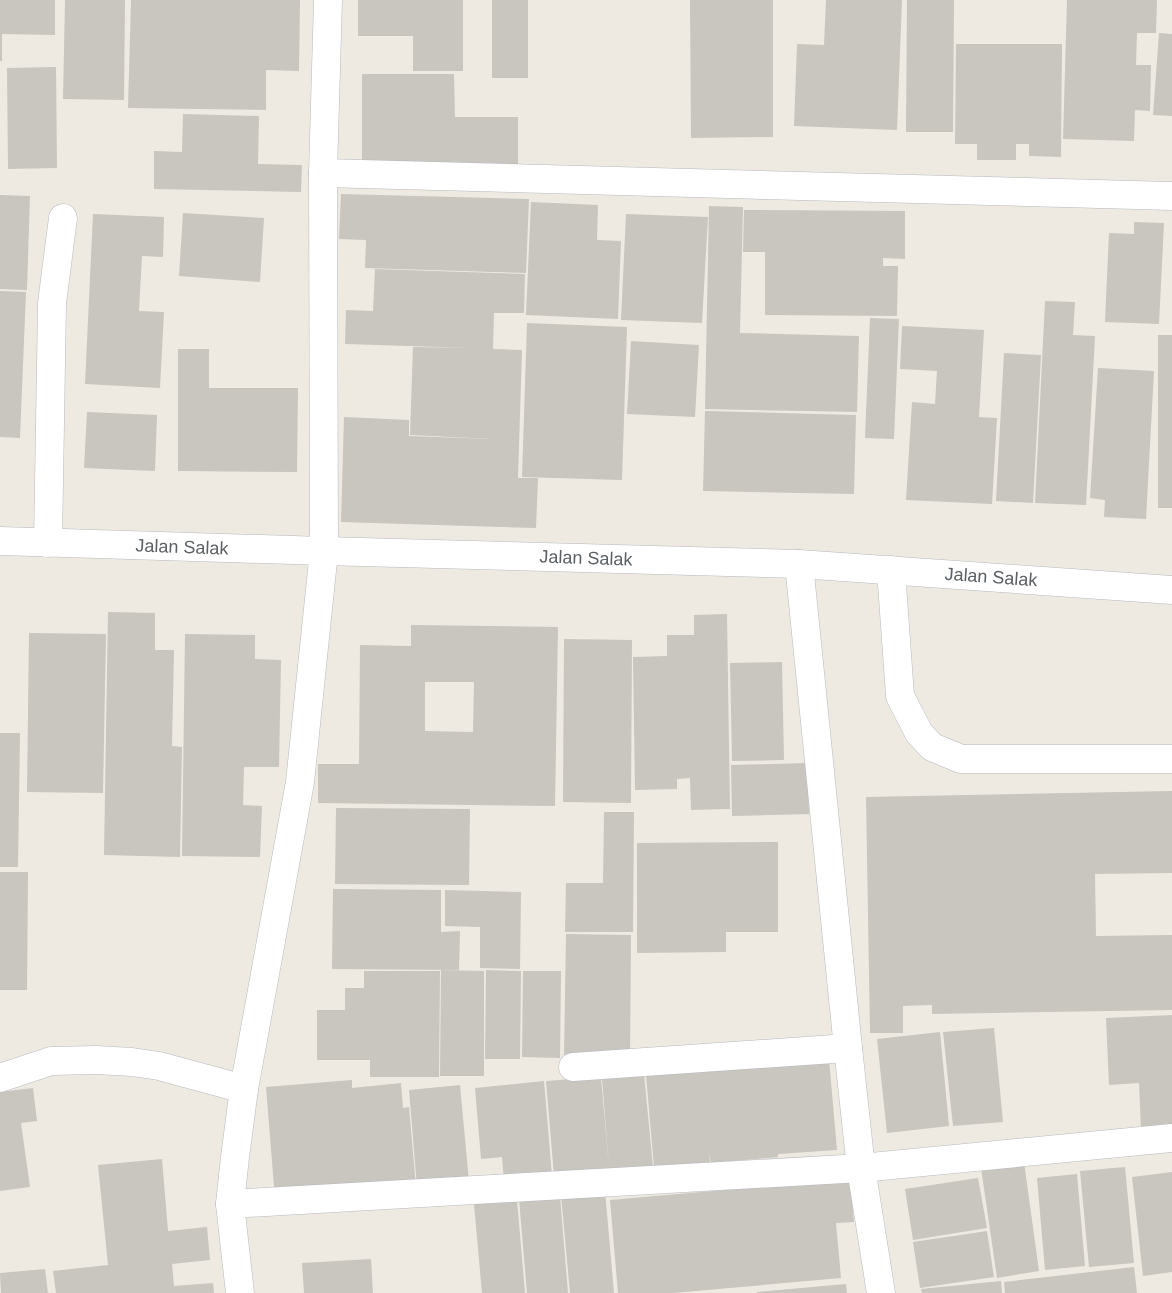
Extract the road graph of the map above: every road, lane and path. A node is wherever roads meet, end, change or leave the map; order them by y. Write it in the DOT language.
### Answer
graph roads {
  1 [pos="328,0"];
  2 [pos="323,173"];
  3 [pos="1172,196"];
  4 [pos="63,218"];
  5 [pos="0,541"];
  6 [pos="48,543"];
  7 [pos="324,551"];
  8 [pos="799,564"];
  9 [pos="891,570"];
  10 [pos="1172,590"];
  11 [pos="1172,759"];
  12 [pos="848,1048"];
  13 [pos="573,1067"];
  14 [pos="0,1078"];
  15 [pos="244,1089"];
  16 [pos="1172,1138"];
  17 [pos="861,1168"];
  18 [pos="230,1204"];
  19 [pos="240,1293"];
  20 [pos="881,1293"];
  1 -- 2 [label="street"];
  2 -- 3 [label="street"];
  2 -- 7 [label="street"];
  4 -- 6 [label="street"];
  5 -- 6 [label="street, Jalan Salak"];
  6 -- 7 [label="street, Jalan Salak"];
  7 -- 8 [label="street, Jalan Salak"];
  7 -- 15 [label="street"];
  8 -- 9 [label="street, Jalan Salak"];
  8 -- 12 [label="street"];
  9 -- 10 [label="street, Jalan Salak"];
  9 -- 11 [label="street"];
  12 -- 13 [label="street"];
  12 -- 17 [label="street"];
  14 -- 15 [label="street"];
  15 -- 18 [label="street"];
  16 -- 17 [label="street"];
  17 -- 18 [label="street"];
  17 -- 20 [label="street"];
  18 -- 19 [label="street"];
}
